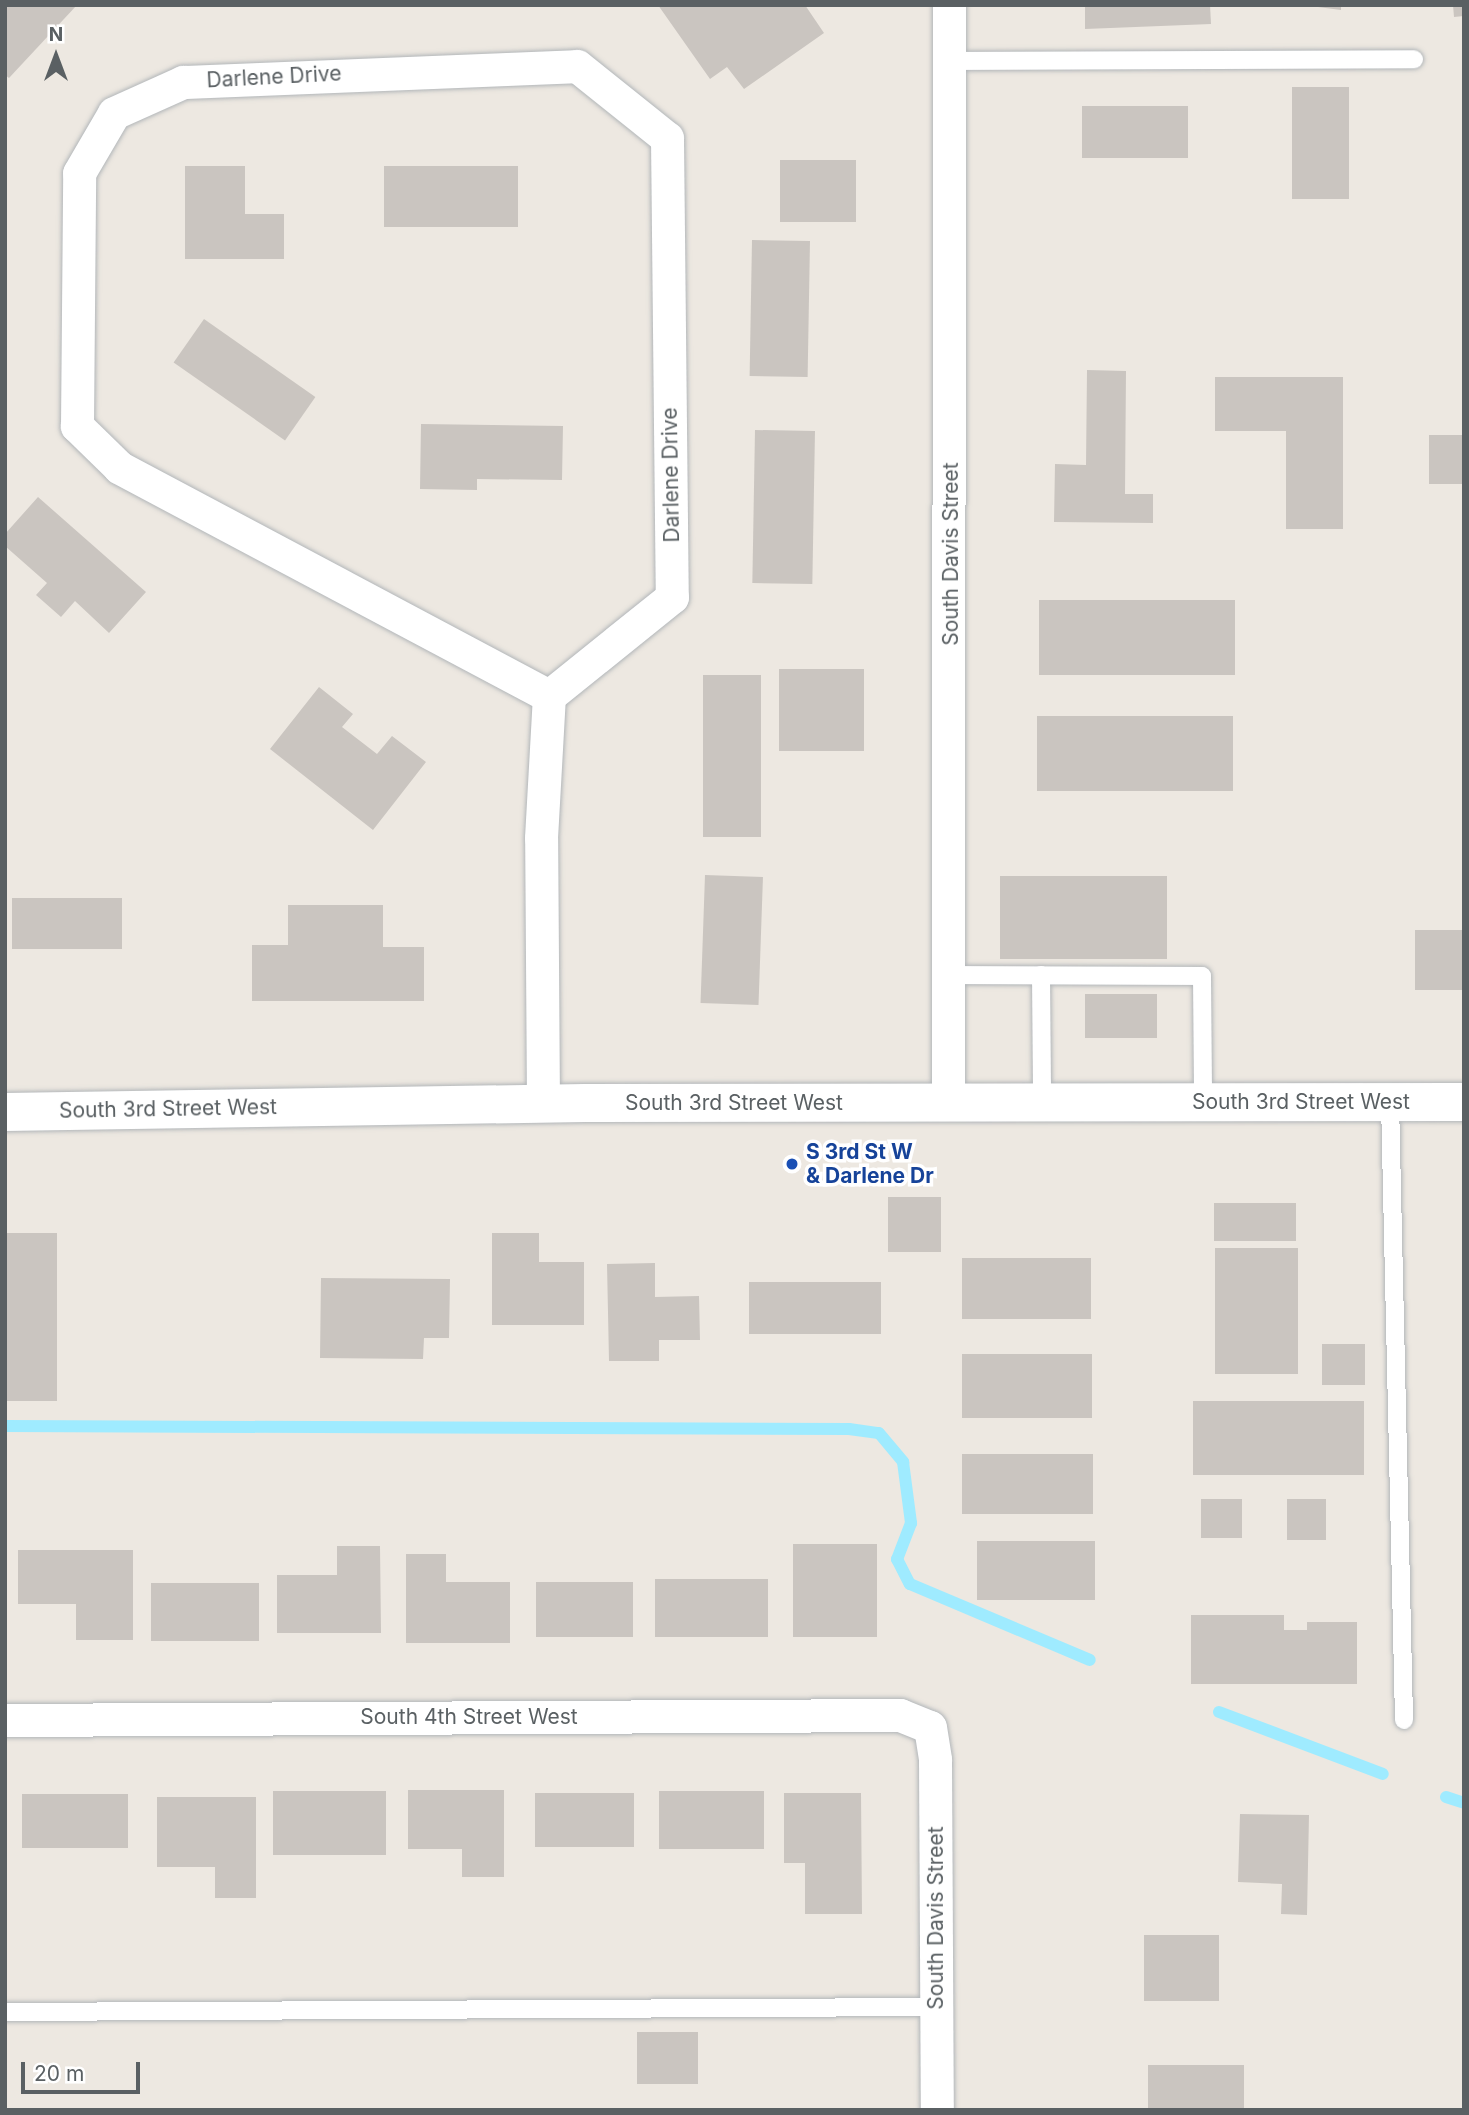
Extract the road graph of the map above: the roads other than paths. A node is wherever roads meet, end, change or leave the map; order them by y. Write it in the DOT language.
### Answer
graph roads {
  1 [pos="949,5"];
  2 [pos="1414,59"];
  3 [pos="949,61"];
  4 [pos="549,696"];
  5 [pos="948,975"];
  6 [pos="1041,975"];
  7 [pos="948,1102"];
  8 [pos="1042,1102"];
  9 [pos="1203,1102"];
  10 [pos="1390,1102"];
  11 [pos="1464,1102"];
  12 [pos="543,1104"];
  13 [pos="5,1112"];
  14 [pos="5,1720"];
  15 [pos="1404,1720"];
  16 [pos="930,1727"];
  17 [pos="936,2007"];
  18 [pos="5,2012"];
  19 [pos="937,2110"];
  1 -- 3 [label="street, South Davis Street"];
  2 -- 3 [label="lane"];
  3 -- 5 [label="street, South Davis Street"];
  4 -- 4 [label="street, Darlene Drive"];
  4 -- 12 [label="street"];
  5 -- 6 [label="lane"];
  5 -- 7 [label="street, South Davis Street"];
  6 -- 8 [label="lane"];
  6 -- 9 [label="lane"];
  7 -- 8 [label="main road, South 3rd Street West"];
  7 -- 12 [label="main road, South 3rd Street West"];
  8 -- 9 [label="main road, South 3rd Street West"];
  9 -- 10 [label="main road, South 3rd Street West"];
  10 -- 11 [label="main road, South 3rd Street West"];
  10 -- 15 [label="lane"];
  12 -- 13 [label="main road, South 3rd Street West"];
  14 -- 16 [label="street, South 4th Street West"];
  16 -- 17 [label="street, South Davis Street"];
  17 -- 18 [label="lane"];
  17 -- 19 [label="street, South Davis Street"];
}
